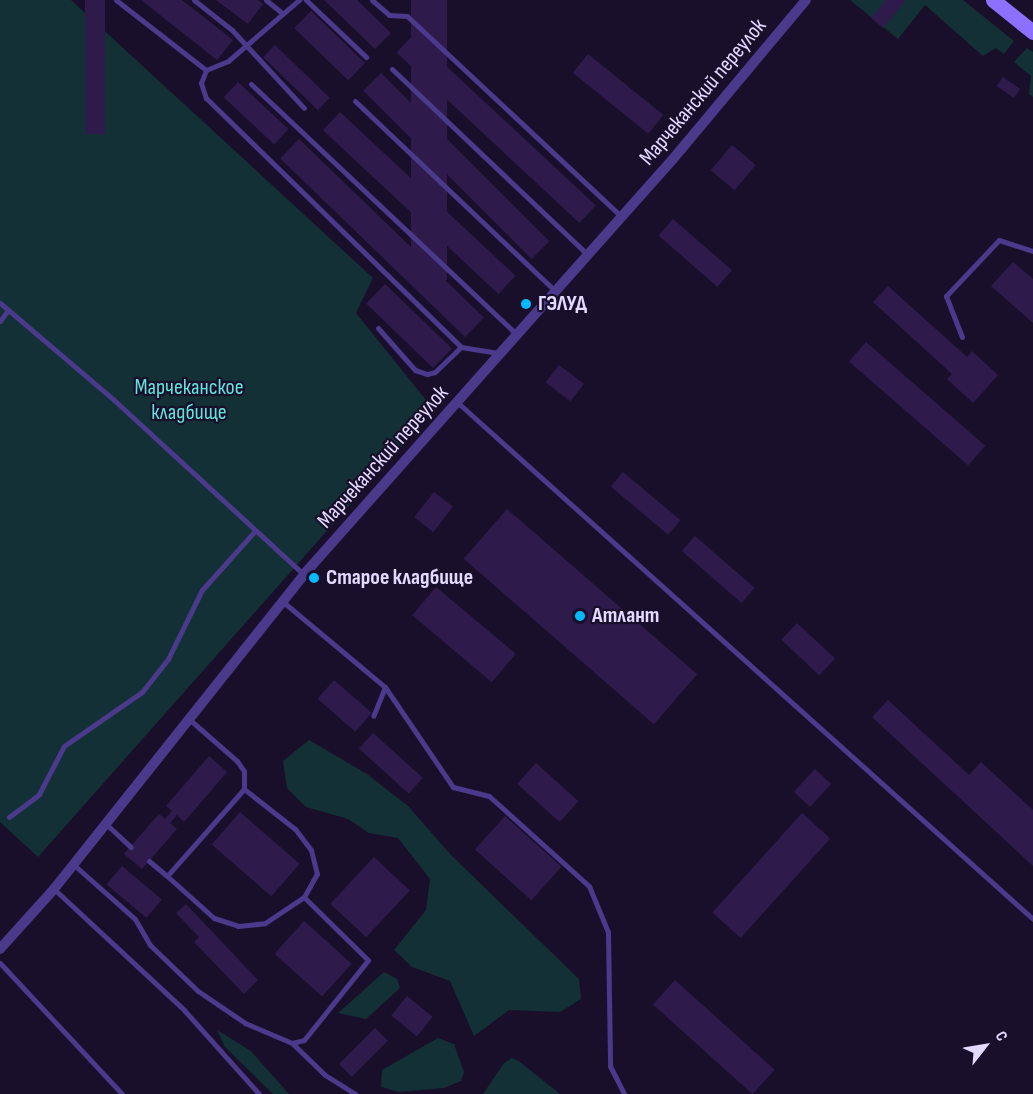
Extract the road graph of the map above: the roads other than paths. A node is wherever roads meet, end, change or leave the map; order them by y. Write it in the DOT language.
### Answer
graph roads {
  1 [pos="116,0"];
  2 [pos="194,0"];
  3 [pos="266,0"];
  4 [pos="299,0"];
  5 [pos="306,0"];
  6 [pos="372,0"];
  7 [pos="806,0"];
  8 [pos="993,0"];
  9 [pos="280,12"];
  10 [pos="1033,32"];
  11 [pos="245,45"];
  12 [pos="366,57"];
  13 [pos="392,69"];
  14 [pos="206,70"];
  15 [pos="251,84"];
  16 [pos="354,101"];
  17 [pos="304,108"];
  18 [pos="621,216"];
  19 [pos="1033,251"];
  20 [pos="586,254"];
  21 [pos="555,291"];
  22 [pos="0,303"];
  23 [pos="8,310"];
  24 [pos="0,321"];
  25 [pos="378,328"];
  26 [pos="516,334"];
  27 [pos="962,337"];
  28 [pos="461,347"];
  29 [pos="500,353"];
  30 [pos="457,402"];
  31 [pos="255,531"];
  32 [pos="304,575"];
  33 [pos="282,601"];
  34 [pos="385,687"];
  35 [pos="373,716"];
  36 [pos="188,718"];
  37 [pos="244,789"];
  38 [pos="9,817"];
  39 [pos="106,824"];
  40 [pos="131,847"];
  41 [pos="149,861"];
  42 [pos="74,865"];
  43 [pos="167,876"];
  44 [pos="54,889"];
  45 [pos="304,897"];
  46 [pos="1033,919"];
  47 [pos="0,949"];
  48 [pos="0,963"];
  49 [pos="292,1044"];
  50 [pos="122,1094"];
  51 [pos="259,1094"];
  52 [pos="356,1094"];
  53 [pos="624,1094"];
  1 -- 14 [label="lane"];
  2 -- 11 [label="lane"];
  3 -- 9 [label="lane"];
  4 -- 9 [label="lane"];
  5 -- 12 [label="lane"];
  6 -- 18 [label="lane"];
  7 -- 18 [label="street, Марчеканский переулок"];
  8 -- 10 [label="main road"];
  9 -- 11 [label="lane"];
  11 -- 14 [label="lane"];
  11 -- 17 [label="lane"];
  13 -- 20 [label="lane"];
  14 -- 28 [label="lane"];
  15 -- 26 [label="lane"];
  16 -- 21 [label="lane"];
  18 -- 20 [label="street, Марчеканский переулок"];
  19 -- 27 [label="lane"];
  20 -- 21 [label="street, Марчеканский переулок"];
  21 -- 26 [label="street, Марчеканский переулок"];
  22 -- 23 [label="lane"];
  23 -- 24 [label="lane"];
  23 -- 31 [label="lane"];
  25 -- 28 [label="lane"];
  26 -- 29 [label="street, Марчеканский переулок"];
  28 -- 29 [label="lane"];
  29 -- 30 [label="street, Марчеканский переулок"];
  30 -- 32 [label="street, Марчеканский переулок"];
  30 -- 46 [label="lane"];
  31 -- 32 [label="lane"];
  31 -- 38 [label="lane"];
  32 -- 33 [label="street, Марчеканский переулок"];
  33 -- 34 [label="lane"];
  33 -- 36 [label="street, Марчеканский переулок"];
  34 -- 35 [label="lane"];
  34 -- 53 [label="lane"];
  36 -- 37 [label="lane"];
  36 -- 39 [label="street, Марчеканский переулок"];
  37 -- 43 [label="lane"];
  37 -- 45 [label="lane"];
  39 -- 40 [label="lane"];
  39 -- 42 [label="street, Марчеканский переулок"];
  41 -- 43 [label="lane"];
  42 -- 44 [label="street, Марчеканский переулок"];
  42 -- 49 [label="lane"];
  43 -- 45 [label="lane"];
  44 -- 47 [label="street, Марчеканский переулок"];
  44 -- 51 [label="lane"];
  45 -- 49 [label="lane"];
  48 -- 50 [label="lane"];
  49 -- 52 [label="lane"];
}
